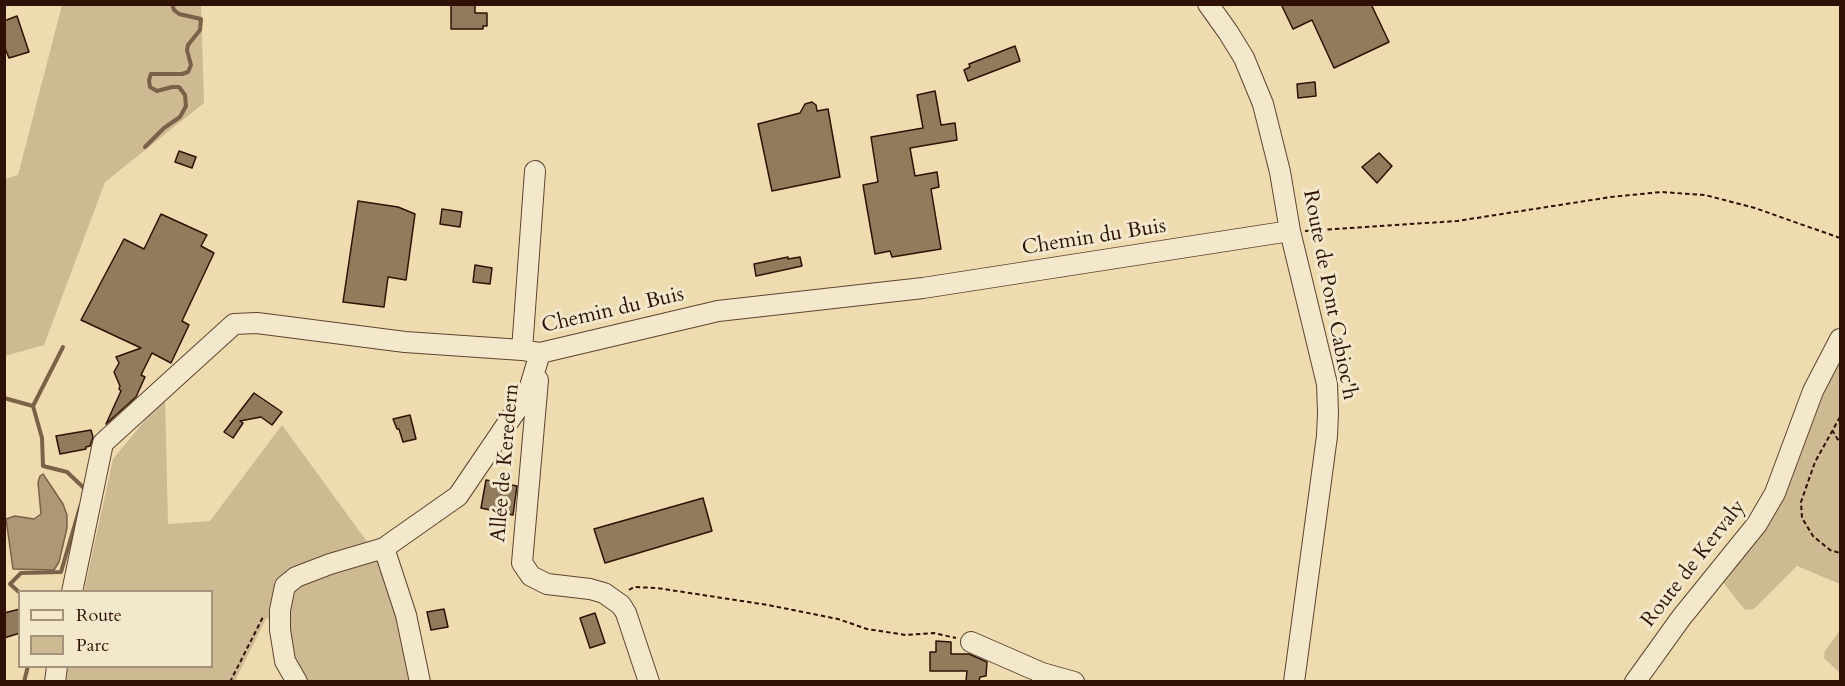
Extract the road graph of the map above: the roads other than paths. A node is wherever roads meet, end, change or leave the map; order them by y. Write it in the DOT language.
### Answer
graph roads {
  1 [pos="1208,4"];
  2 [pos="535,171"];
  3 [pos="1290,231"];
  4 [pos="1840,339"];
  5 [pos="531,351"];
  6 [pos="384,548"];
  7 [pos="72,590"];
  8 [pos="970,642"];
  9 [pos="297,681"];
  10 [pos="420,681"];
  11 [pos="649,681"];
  12 [pos="1074,681"];
  13 [pos="1294,681"];
  14 [pos="1635,681"];
  1 -- 3 [label="street, Route de Pont Cabioc'h"];
  2 -- 5 [label="street"];
  3 -- 5 [label="street, Chemin du Buis"];
  3 -- 13 [label="street, Route de Pont Cabioc'h"];
  4 -- 14 [label="street, Route de Kervaly"];
  5 -- 6 [label="street"];
  5 -- 7 [label="street, Chemin du Buis"];
  5 -- 11 [label="street, Allée de Keredern"];
  6 -- 9 [label="street"];
  6 -- 10 [label="street"];
  8 -- 12 [label="street"];
}
